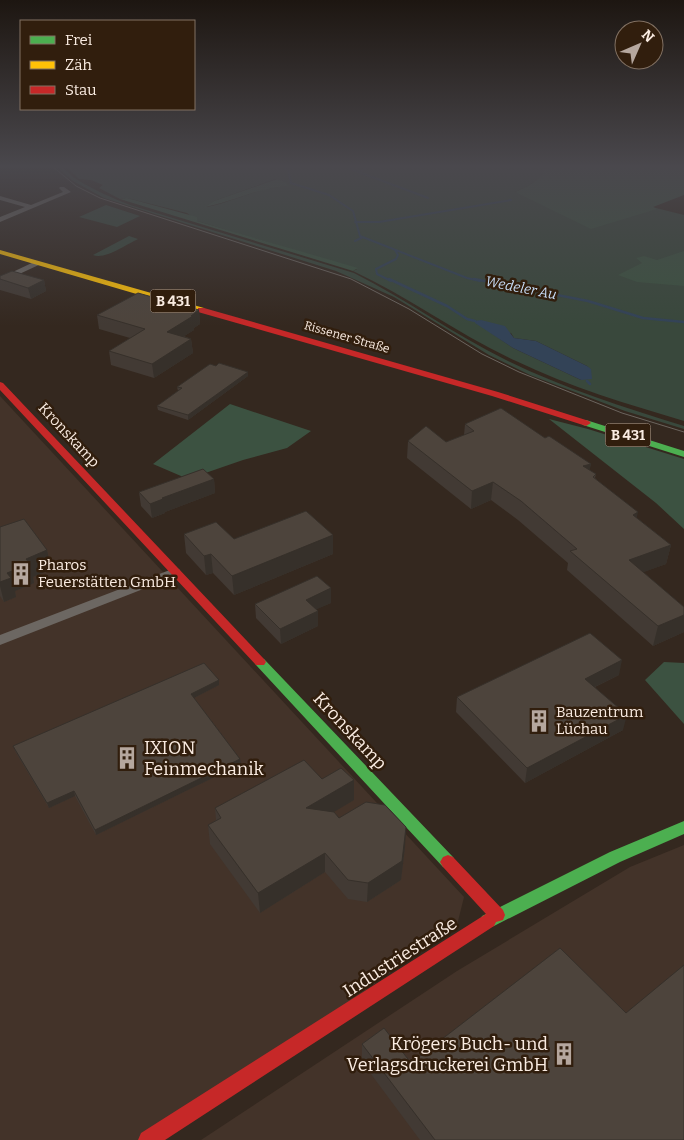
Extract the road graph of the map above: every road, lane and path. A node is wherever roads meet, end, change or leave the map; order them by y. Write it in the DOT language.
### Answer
graph roads {
  1 [pos="0,252"];
  2 [pos="39,263"];
  3 [pos="0,281"];
  4 [pos="0,385"];
  5 [pos="684,454"];
  6 [pos="175,572"];
  7 [pos="0,640"];
  8 [pos="684,827"];
  9 [pos="498,915"];
  10 [pos="148,1140"];
  1 -- 2 [label="street, Rissener Straße / B 431"];
  2 -- 3 [label="street"];
  2 -- 5 [label="street, Rissener Straße / B 431"];
  4 -- 6 [label="street, Kronskamp"];
  6 -- 7 [label="street"];
  6 -- 9 [label="street, Kronskamp"];
  8 -- 9 [label="street, Industriestraße"];
  9 -- 10 [label="street, Industriestraße"];
}
